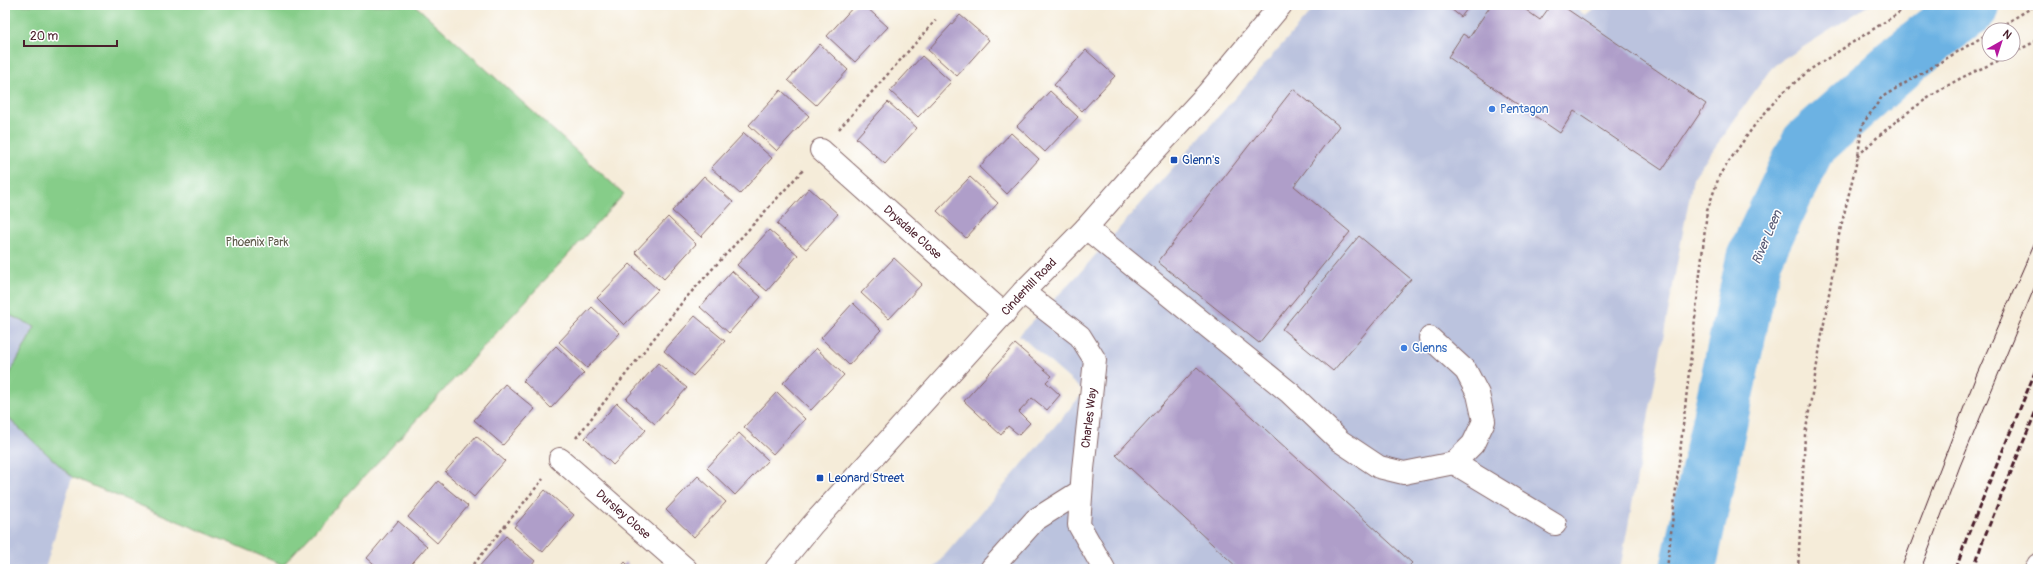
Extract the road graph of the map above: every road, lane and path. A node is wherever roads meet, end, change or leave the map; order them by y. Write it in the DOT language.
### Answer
graph roads {
  1 [pos="1281,5"];
  2 [pos="1908,5"];
  3 [pos="2036,5"];
  4 [pos="2008,22"];
  5 [pos="1981,39"];
  6 [pos="2038,40"];
  7 [pos="2021,49"];
  8 [pos="1995,62"];
  9 [pos="821,150"];
  10 [pos="1858,156"];
  11 [pos="1086,228"];
  12 [pos="1023,292"];
  13 [pos="684,300"];
  14 [pos="1004,314"];
  15 [pos="1430,338"];
  16 [pos="560,459"];
  17 [pos="1454,463"];
  18 [pos="1081,491"];
  19 [pos="1555,524"];
  20 [pos="2038,565"];
  21 [pos="470,569"];
  22 [pos="686,569"];
  23 [pos="776,569"];
  24 [pos="991,569"];
  25 [pos="1104,569"];
  26 [pos="1667,569"];
  27 [pos="1798,569"];
  28 [pos="2036,569"];
  1 -- 11 [label="street, Cinderhill Road"];
  2 -- 26 [label="path"];
  3 -- 4 [label="path"];
  5 -- 10 [label="path"];
  6 -- 7 [label="path"];
  8 -- 10 [label="path"];
  9 -- 14 [label="street, Drysdale Close"];
  10 -- 27 [label="path"];
  11 -- 12 [label="street, Cinderhill Road"];
  11 -- 17 [label="street"];
  12 -- 14 [label="street, Cinderhill Road"];
  12 -- 18 [label="street, Charles Way"];
  13 -- 16 [label="path"];
  14 -- 23 [label="street, Cinderhill Road"];
  15 -- 17 [label="street"];
  16 -- 21 [label="path"];
  16 -- 22 [label="street, Dursley Close"];
  17 -- 19 [label="street"];
  18 -- 24 [label="street"];
  18 -- 25 [label="street, Charles Way"];
  20 -- 28 [label="street"];
}
